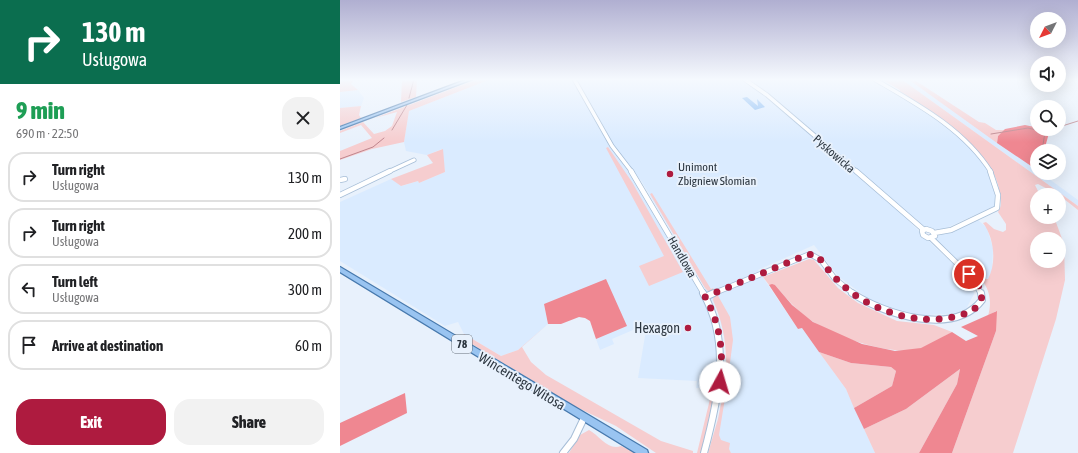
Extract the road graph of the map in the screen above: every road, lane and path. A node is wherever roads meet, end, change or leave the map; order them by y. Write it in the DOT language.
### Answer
graph roads {
  1 [pos="414,100"];
  2 [pos="586,100"];
  3 [pos="772,100"];
  4 [pos="910,100"];
  5 [pos="340,128"];
  6 [pos="414,160"];
  7 [pos="340,195"];
  8 [pos="933,235"];
  9 [pos="340,269"];
  10 [pos="705,297"];
  11 [pos="584,418"];
  12 [pos="563,453"];
  13 [pos="644,453"];
  14 [pos="704,453"];
  1 -- 5 [label="main road"];
  2 -- 10 [label="street, Handlowa"];
  3 -- 8 [label="street, Pyskowicka"];
  4 -- 8 [label="street"];
  6 -- 7 [label="street"];
  8 -- 10 [label="street"];
  9 -- 11 [label="main road, Wincentego Witosa / 78"];
  10 -- 14 [label="street, Handlowa"];
  11 -- 12 [label="street"];
  11 -- 13 [label="main road, Wincentego Witosa / 78"];
}
